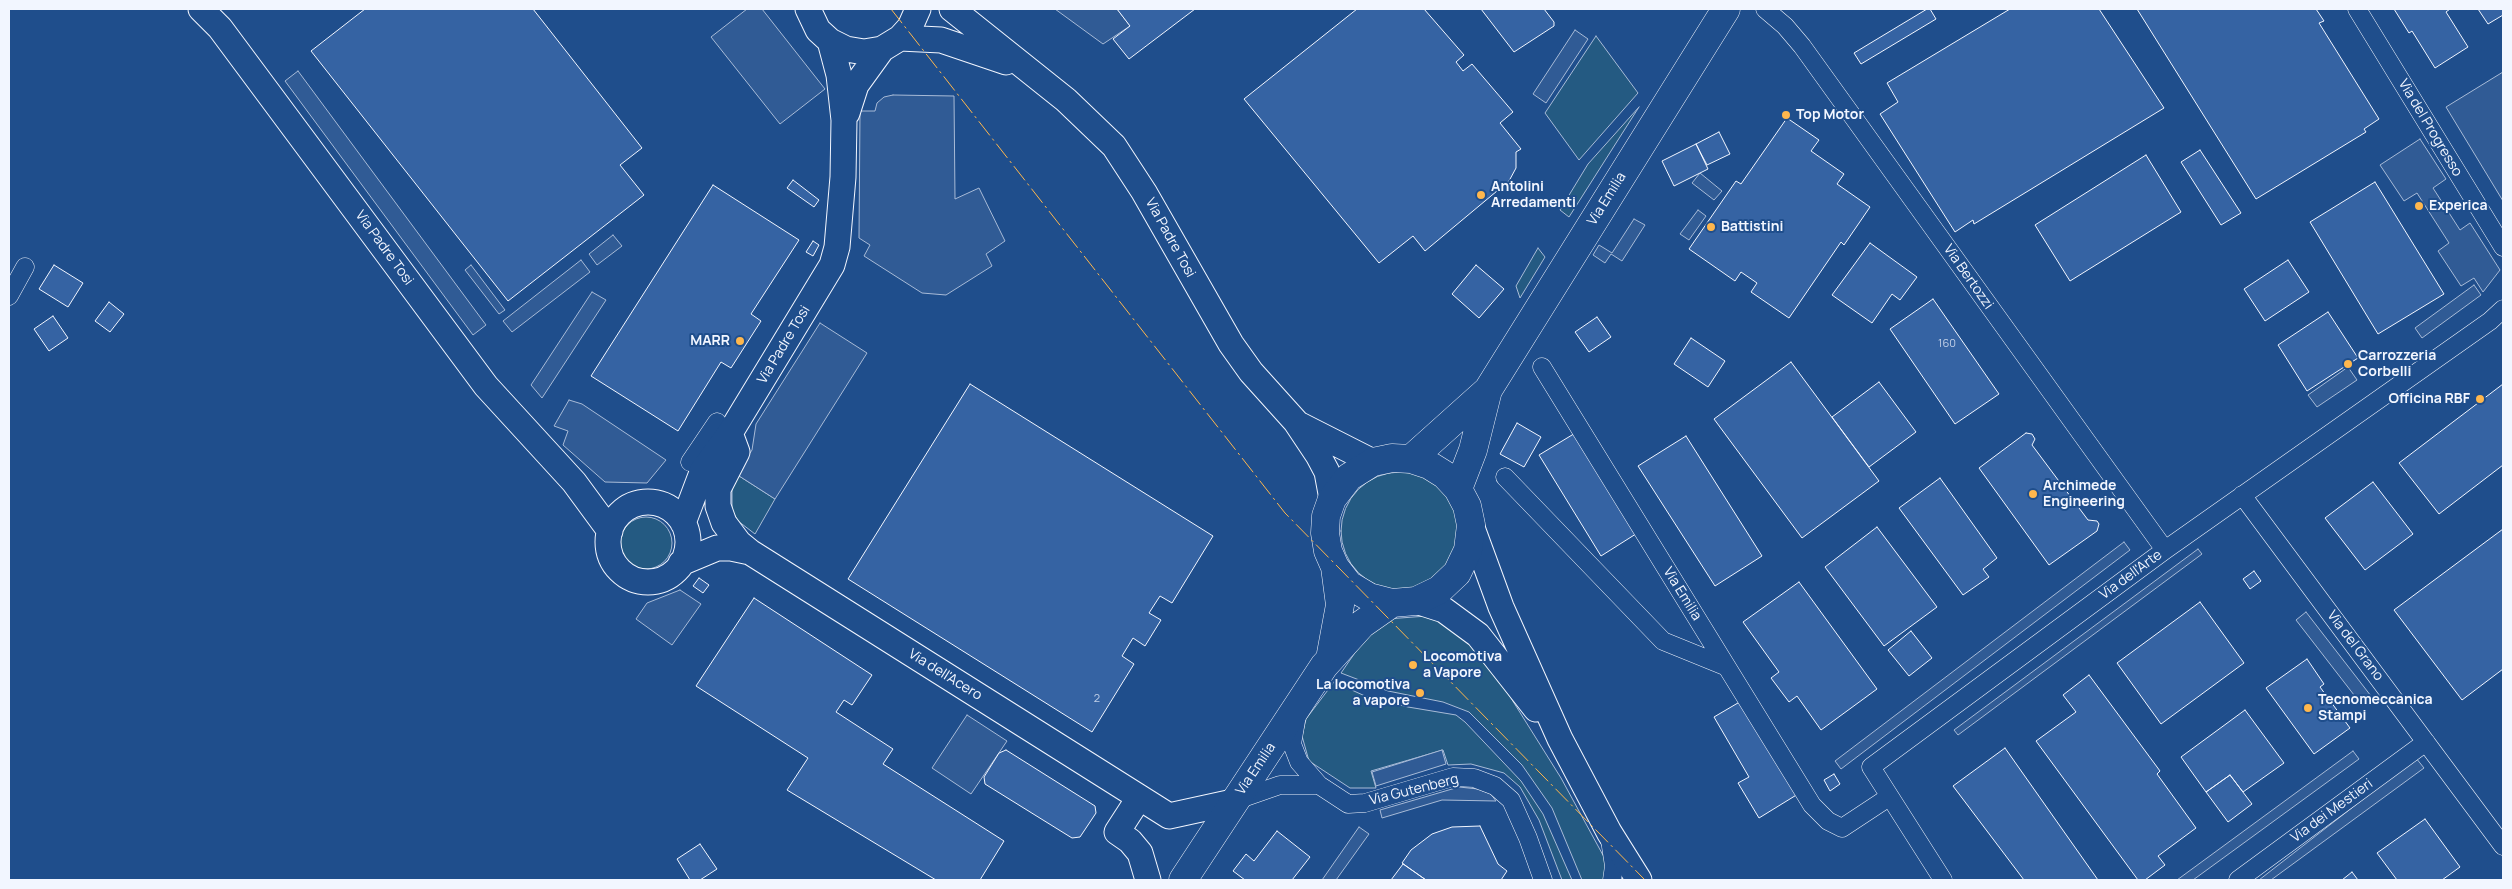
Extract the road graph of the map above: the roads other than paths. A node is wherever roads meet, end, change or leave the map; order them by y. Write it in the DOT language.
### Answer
graph roads {
  1 [pos="201,9"];
  2 [pos="808,9"];
  3 [pos="918,9"];
  4 [pos="952,9"];
  5 [pos="1726,9"];
  6 [pos="1766,9"];
  7 [pos="2357,9"];
  8 [pos="830,41"];
  9 [pos="891,44"];
  10 [pos="1027,70"];
  11 [pos="844,120"];
  12 [pos="2503,247"];
  13 [pos="25,267"];
  14 [pos="9,296"];
  15 [pos="2503,309"];
  16 [pos="1542,367"];
  17 [pos="1488,390"];
  18 [pos="1296,422"];
  19 [pos="723,428"];
  20 [pos="1411,459"];
  21 [pos="1374,462"];
  22 [pos="697,466"];
  23 [pos="1505,477"];
  24 [pos="574,482"];
  25 [pos="1458,489"];
  26 [pos="2242,495"];
  27 [pos="1332,499"];
  28 [pos="647,504"];
  29 [pos="1470,525"];
  30 [pos="684,527"];
  31 [pos="610,531"];
  32 [pos="745,548"];
  33 [pos="2165,550"];
  34 [pos="681,563"];
  35 [pos="1335,567"];
  36 [pos="1404,602"];
  37 [pos="1330,659"];
  38 [pos="1727,667"];
  39 [pos="1298,707"];
  40 [pos="1560,739"];
  41 [pos="2426,742"];
  42 [pos="1319,785"];
  43 [pos="1889,797"];
  44 [pos="1139,798"];
  45 [pos="1233,802"];
  46 [pos="1608,832"];
  47 [pos="2503,846"];
  48 [pos="1148,880"];
  49 [pos="1183,880"];
  50 [pos="1543,880"];
  51 [pos="1612,880"];
  52 [pos="1640,880"];
  53 [pos="1943,880"];
  54 [pos="2238,880"];
  1 -- 24 [label="street, Via Padre Tosi"];
  2 -- 8 [label="street, Via Padre Tosi"];
  3 -- 9 [label="street, Via Padre Tosi"];
  4 -- 10 [label="street, Via Padre Tosi"];
  5 -- 17 [label="main road, Via Emilia"];
  6 -- 33 [label="street, Via Bertozzi"];
  7 -- 12 [label="street, Via del Progresso"];
  8 -- 9 [label="street, Via Padre Tosi"];
  8 -- 11 [label="street, Via Padre Tosi"];
  9 -- 10 [label="street, Via Padre Tosi"];
  9 -- 11 [label="street, Via Padre Tosi"];
  10 -- 18 [label="street, Via Padre Tosi"];
  11 -- 19 [label="street, Via Padre Tosi"];
  13 -- 14 [label="street"];
  15 -- 26 [label="street, Via dell'Arte"];
  16 -- 38 [label="street, Via Emilia"];
  17 -- 20 [label="main road, Via Emilia"];
  17 -- 25 [label="main road, Via Emilia"];
  18 -- 21 [label="street, Via Padre Tosi"];
  18 -- 27 [label="street, Via Padre Tosi"];
  19 -- 22 [label="street, Via Padre Tosi"];
  19 -- 32 [label="street, Via dell'Acero"];
  20 -- 21 [label="main road, Via Emilia"];
  20 -- 25 [label="main road, Via Emilia"];
  21 -- 27 [label="main road, Via Emilia"];
  22 -- 28 [label="street, Via Padre Tosi"];
  22 -- 30 [label="street, Via Padre Tosi"];
  23 -- 38 [label="street"];
  24 -- 28 [label="street, Via Padre Tosi"];
  24 -- 31 [label="street, Via Padre Tosi"];
  25 -- 29 [label="main road, Via Emilia"];
  26 -- 33 [label="street, Via dell'Arte"];
  26 -- 41 [label="street, Via del Grano"];
  27 -- 35 [label="main road, Via Emilia"];
  28 -- 30 [label="street, Via Padre Tosi"];
  28 -- 31 [label="street, Via Padre Tosi"];
  29 -- 36 [label="main road, Via Emilia"];
  29 -- 40 [label="street"];
  30 -- 32 [label="street, Via dell'Acero"];
  30 -- 34 [label="street, Via Padre Tosi"];
  31 -- 34 [label="street"];
  32 -- 34 [label="street, Via dell'Acero"];
  32 -- 44 [label="street, Via dell'Acero"];
  33 -- 43 [label="street, Via dell'Arte"];
  35 -- 36 [label="main road, Via Emilia"];
  35 -- 37 [label="main road, Via Emilia"];
  36 -- 37 [label="main road, Via Emilia"];
  36 -- 40 [label="street"];
  37 -- 39 [label="main road, Via Emilia"];
  38 -- 43 [label="street, Via Emilia"];
  39 -- 42 [label="street, Via Gutenberg"];
  39 -- 45 [label="main road, Via Emilia"];
  40 -- 46 [label="street"];
  41 -- 47 [label="street, Via del Grano"];
  41 -- 54 [label="street, Via dei Mestieri"];
  42 -- 45 [label="street"];
  42 -- 50 [label="street, Via Gutenberg"];
  43 -- 53 [label="street, Via dell'Arte"];
  44 -- 45 [label="street, Via dell'Acero"];
  44 -- 48 [label="street"];
  45 -- 49 [label="main road, Via Emilia"];
  46 -- 51 [label="street"];
  46 -- 52 [label="street"];
}
